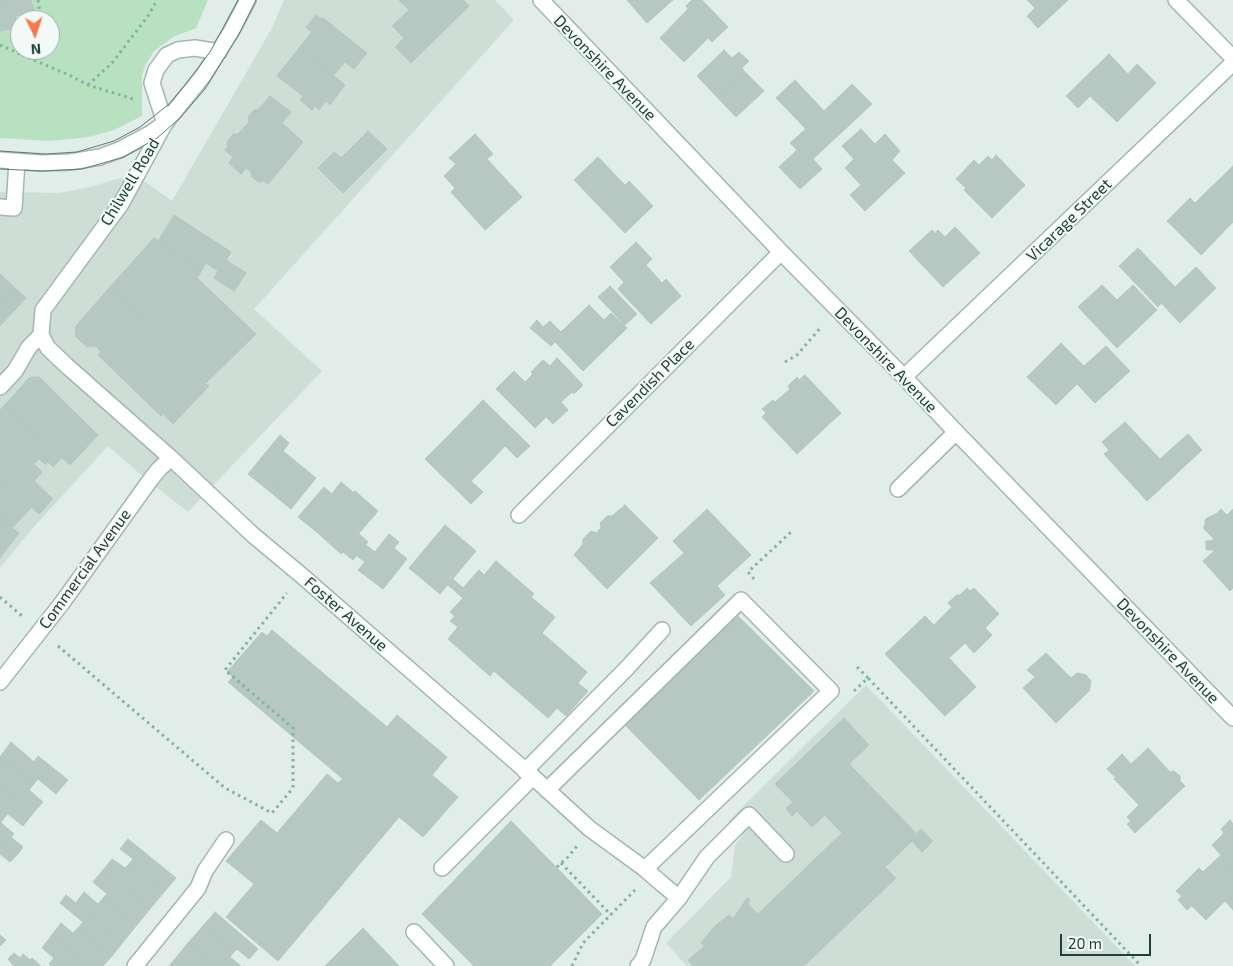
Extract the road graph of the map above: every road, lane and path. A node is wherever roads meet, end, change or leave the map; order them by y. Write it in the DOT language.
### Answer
graph roads {
  1 [pos="157,0"];
  2 [pos="248,0"];
  3 [pos="540,0"];
  4 [pos="1176,0"];
  5 [pos="219,52"];
  6 [pos="1233,58"];
  7 [pos="34,60"];
  8 [pos="1233,63"];
  9 [pos="88,85"];
  10 [pos="138,100"];
  11 [pos="164,123"];
  12 [pos="0,160"];
  13 [pos="17,161"];
  14 [pos="0,207"];
  15 [pos="781,252"];
  16 [pos="838,309"];
  17 [pos="42,335"];
  18 [pos="785,362"];
  19 [pos="904,377"];
  20 [pos="0,387"];
  21 [pos="956,432"];
  22 [pos="171,458"];
  23 [pos="898,488"];
  24 [pos="519,514"];
  25 [pos="791,532"];
  26 [pos="301,575"];
  27 [pos="0,597"];
  28 [pos="741,600"];
  29 [pos="662,630"];
  30 [pos="40,631"];
  31 [pos="857,667"];
  32 [pos="868,678"];
  33 [pos="0,682"];
  34 [pos="854,691"];
  35 [pos="1233,718"];
  36 [pos="529,774"];
  37 [pos="547,790"];
  38 [pos="226,840"];
  39 [pos="786,854"];
  40 [pos="568,857"];
  41 [pos="561,864"];
  42 [pos="557,867"];
  43 [pos="442,868"];
  44 [pos="652,875"];
  45 [pos="679,898"];
  46 [pos="611,915"];
  47 [pos="414,932"];
  48 [pos="135,966"];
  49 [pos="446,966"];
  50 [pos="572,966"];
  51 [pos="638,966"];
  52 [pos="1141,966"];
  1 -- 9 [label="path"];
  2 -- 5 [label="street, Chilwell Road"];
  3 -- 15 [label="street, Devonshire Avenue"];
  4 -- 6 [label="street"];
  5 -- 11 [label="street, Chilwell Road"];
  5 -- 11 [label="street"];
  7 -- 9 [label="path"];
  8 -- 19 [label="street, Vicarage Street"];
  9 -- 10 [label="path"];
  11 -- 13 [label="street"];
  11 -- 17 [label="street, Chilwell Road"];
  12 -- 13 [label="street"];
  13 -- 14 [label="street"];
  15 -- 16 [label="street, Devonshire Avenue"];
  15 -- 24 [label="street, Cavendish Place"];
  16 -- 18 [label="path"];
  16 -- 19 [label="street, Devonshire Avenue"];
  17 -- 20 [label="street"];
  17 -- 22 [label="street, Foster Avenue"];
  19 -- 21 [label="street, Devonshire Avenue"];
  21 -- 23 [label="street"];
  21 -- 35 [label="street, Devonshire Avenue"];
  22 -- 26 [label="street, Foster Avenue"];
  22 -- 30 [label="street, Commercial Avenue"];
  25 -- 28 [label="path"];
  26 -- 30 [label="path"];
  26 -- 36 [label="street, Foster Avenue"];
  27 -- 30 [label="path"];
  28 -- 37 [label="street"];
  28 -- 44 [label="street"];
  29 -- 36 [label="street"];
  30 -- 33 [label="street, Commercial Avenue"];
  31 -- 32 [label="path"];
  32 -- 34 [label="path"];
  32 -- 52 [label="path"];
  36 -- 37 [label="street, Foster Avenue"];
  36 -- 43 [label="street"];
  37 -- 44 [label="street, Foster Avenue"];
  38 -- 48 [label="street"];
  39 -- 45 [label="street"];
  40 -- 41 [label="path"];
  41 -- 42 [label="path"];
  41 -- 46 [label="path"];
  44 -- 45 [label="street, Foster Avenue"];
  44 -- 46 [label="path"];
  45 -- 51 [label="street"];
  46 -- 50 [label="path"];
  47 -- 49 [label="street"];
}
